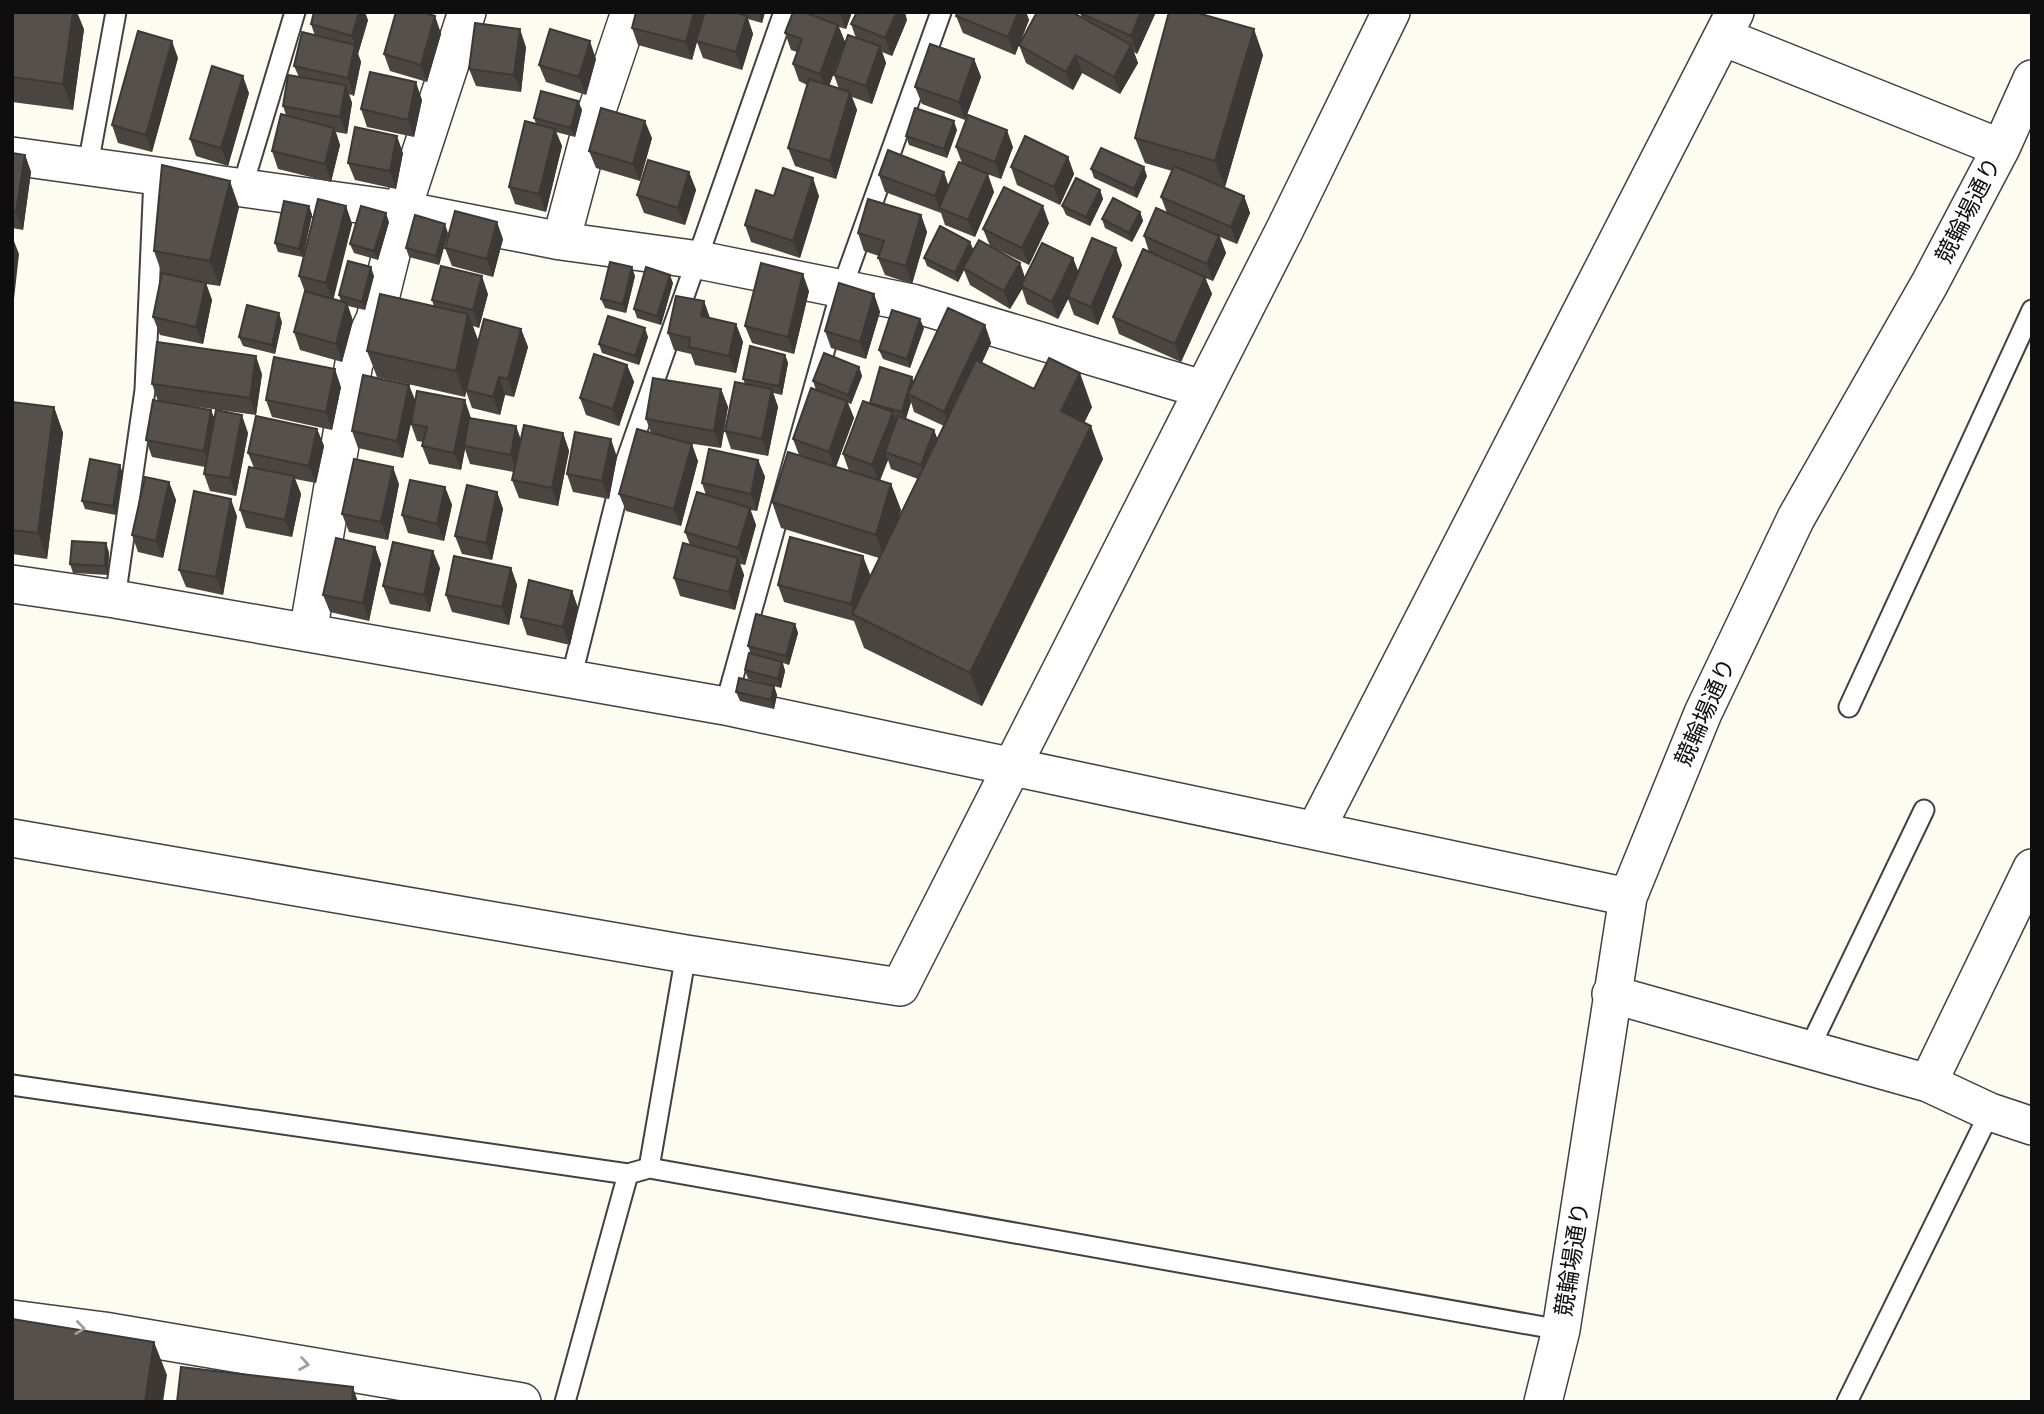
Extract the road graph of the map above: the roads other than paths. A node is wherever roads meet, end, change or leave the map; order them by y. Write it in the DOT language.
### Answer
graph roads {
  1 [pos="116,12"];
  2 [pos="295,12"];
  3 [pos="467,12"];
  4 [pos="630,12"];
  5 [pos="784,12"];
  6 [pos="941,12"];
  7 [pos="1391,12"];
  8 [pos="1729,24"];
  9 [pos="2032,79"];
  10 [pos="2001,148"];
  11 [pos="12,156"];
  12 [pos="88,165"];
  13 [pos="154,177"];
  14 [pos="242,188"];
  15 [pos="402,210"];
  16 [pos="561,240"];
  17 [pos="699,260"];
  18 [pos="841,291"];
  19 [pos="2032,310"];
  20 [pos="1202,389"];
  21 [pos="12,584"];
  22 [pos="115,599"];
  23 [pos="308,633"];
  24 [pos="572,679"];
  25 [pos="725,706"];
  26 [pos="1849,707"];
  27 [pos="1011,767"];
  28 [pos="1924,810"];
  29 [pos="1316,829"];
  30 [pos="12,838"];
  31 [pos="2032,868"];
  32 [pos="1628,897"];
  33 [pos="686,954"];
  34 [pos="1611,994"];
  35 [pos="1808,1049"];
  36 [pos="1927,1083"];
  37 [pos="12,1085"];
  38 [pos="1990,1112"];
  39 [pos="2032,1126"];
  40 [pos="649,1168"];
  41 [pos="628,1174"];
  42 [pos="12,1319"];
  43 [pos="1561,1330"];
  44 [pos="458,1396"];
  45 [pos="1553,1400"];
  46 [pos="522,1402"];
  47 [pos="565,1402"];
  48 [pos="1847,1402"];
  1 -- 12 [label="lane"];
  2 -- 14 [label="lane"];
  3 -- 15 [label="street"];
  4 -- 16 [label="street"];
  5 -- 17 [label="lane"];
  6 -- 18 [label="lane"];
  7 -- 20 [label="street"];
  8 -- 10 [label="street"];
  8 -- 29 [label="street"];
  9 -- 10 [label="street, 競輪場通り"];
  10 -- 32 [label="street, 競輪場通り"];
  11 -- 12 [label="street"];
  12 -- 13 [label="street"];
  13 -- 14 [label="street"];
  13 -- 22 [label="lane"];
  14 -- 15 [label="street"];
  15 -- 16 [label="street"];
  15 -- 23 [label="street"];
  16 -- 17 [label="street"];
  17 -- 18 [label="street"];
  17 -- 24 [label="lane"];
  18 -- 20 [label="street"];
  18 -- 25 [label="lane"];
  19 -- 26 [label="lane"];
  20 -- 27 [label="street"];
  21 -- 22 [label="street"];
  22 -- 23 [label="street"];
  23 -- 24 [label="street"];
  24 -- 25 [label="street"];
  25 -- 27 [label="street"];
  27 -- 29 [label="street"];
  27 -- 33 [label="street"];
  28 -- 35 [label="lane"];
  29 -- 32 [label="street"];
  30 -- 33 [label="street"];
  31 -- 36 [label="street"];
  32 -- 34 [label="street, 競輪場通り"];
  33 -- 40 [label="lane"];
  34 -- 35 [label="street"];
  34 -- 43 [label="street, 競輪場通り"];
  35 -- 36 [label="street"];
  36 -- 38 [label="street"];
  37 -- 41 [label="lane"];
  38 -- 39 [label="street"];
  38 -- 48 [label="lane"];
  40 -- 41 [label="lane"];
  40 -- 43 [label="lane"];
  41 -- 47 [label="lane"];
  42 -- 44 [label="street, one-way"];
  43 -- 45 [label="street, 競輪場通り"];
  44 -- 46 [label="street"];
}
